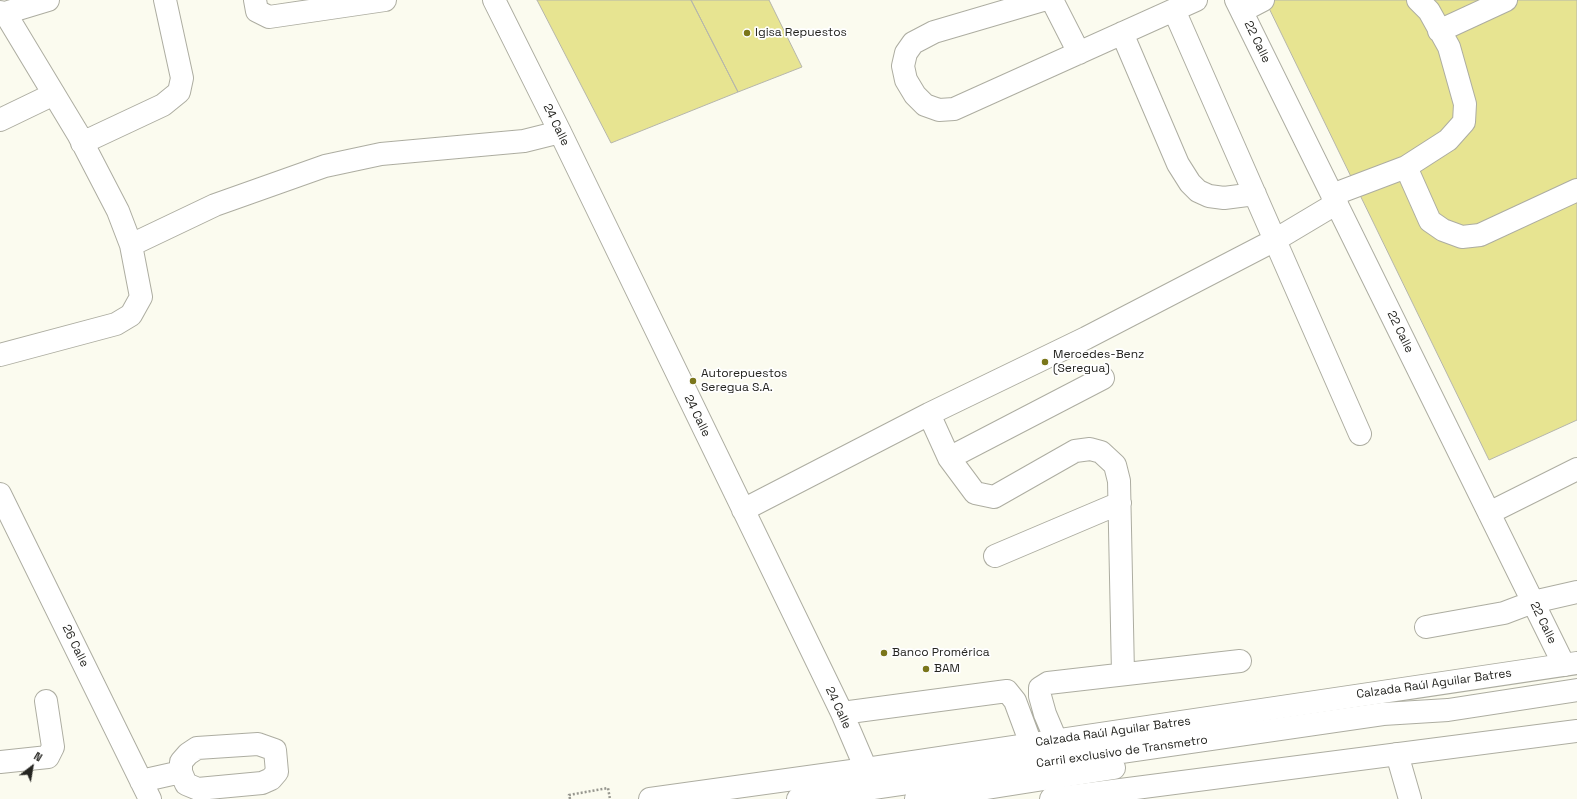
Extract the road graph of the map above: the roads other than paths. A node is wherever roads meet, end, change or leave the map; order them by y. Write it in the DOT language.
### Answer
graph roads {
  1 [pos="48,0"];
  2 [pos="165,0"];
  3 [pos="255,0"];
  4 [pos="385,0"];
  5 [pos="494,0"];
  6 [pos="1043,0"];
  7 [pos="1052,0"];
  8 [pos="1196,0"];
  9 [pos="1263,0"];
  10 [pos="1418,0"];
  11 [pos="1506,0"];
  12 [pos="1239,5"];
  13 [pos="1174,10"];
  14 [pos="3,12"];
  15 [pos="1439,31"];
  16 [pos="1122,33"];
  17 [pos="1079,53"];
  18 [pos="54,94"];
  19 [pos="0,120"];
  20 [pos="560,132"];
  21 [pos="82,143"];
  22 [pos="1406,167"];
  23 [pos="1577,190"];
  24 [pos="1255,194"];
  25 [pos="1335,199"];
  26 [pos="1275,240"];
  27 [pos="131,245"];
  28 [pos="0,355"];
  29 [pos="1103,378"];
  30 [pos="929,414"];
  31 [pos="1360,434"];
  32 [pos="950,458"];
  33 [pos="1577,469"];
  34 [pos="0,494"];
  35 [pos="1120,503"];
  36 [pos="743,510"];
  37 [pos="1489,513"];
  38 [pos="9,531"];
  39 [pos="995,556"];
  40 [pos="1577,592"];
  41 [pos="1533,602"];
  42 [pos="1426,627"];
  43 [pos="1240,661"];
  44 [pos="1570,664"];
  45 [pos="1123,674"];
  46 [pos="1577,690"];
  47 [pos="46,701"];
  48 [pos="1448,710"];
  49 [pos="842,713"];
  50 [pos="1577,731"];
  51 [pos="1056,740"];
  52 [pos="1031,744"];
  53 [pos="1396,754"];
  54 [pos="0,762"];
  55 [pos="866,769"];
  56 [pos="181,772"];
  57 [pos="146,790"];
  58 [pos="650,799"];
  59 [pos="798,799"];
  60 [pos="916,799"];
  61 [pos="1051,799"];
  62 [pos="1410,799"];
  1 -- 14 [label="main road"];
  2 -- 21 [label="main road"];
  3 -- 4 [label="main road"];
  5 -- 20 [label="main road, 24 Calle"];
  6 -- 17 [label="main road"];
  7 -- 17 [label="main road"];
  8 -- 13 [label="main road"];
  9 -- 12 [label="main road"];
  10 -- 15 [label="main road"];
  11 -- 15 [label="main road"];
  12 -- 25 [label="main road, 22 Calle"];
  13 -- 16 [label="main road"];
  13 -- 24 [label="main road"];
  14 -- 18 [label="main road"];
  15 -- 22 [label="main road"];
  16 -- 17 [label="main road"];
  16 -- 24 [label="main road"];
  18 -- 19 [label="main road"];
  18 -- 21 [label="main road"];
  20 -- 27 [label="main road"];
  20 -- 36 [label="main road, 24 Calle"];
  21 -- 27 [label="main road"];
  22 -- 23 [label="main road"];
  22 -- 25 [label="main road"];
  24 -- 26 [label="main road"];
  25 -- 26 [label="main road"];
  25 -- 37 [label="main road, 22 Calle"];
  26 -- 30 [label="main road"];
  26 -- 31 [label="main road"];
  27 -- 28 [label="main road"];
  29 -- 32 [label="main road"];
  30 -- 32 [label="main road"];
  30 -- 36 [label="main road"];
  32 -- 35 [label="main road"];
  33 -- 37 [label="main road"];
  34 -- 38 [label="main road, 26 Calle"];
  35 -- 39 [label="main road"];
  35 -- 45 [label="main road"];
  36 -- 49 [label="main road, 24 Calle"];
  37 -- 41 [label="main road, 22 Calle"];
  38 -- 57 [label="main road, 26 Calle"];
  40 -- 41 [label="main road"];
  41 -- 42 [label="main road"];
  41 -- 44 [label="main road, 22 Calle"];
  43 -- 45 [label="main road"];
  44 -- 51 [label="main road, Calzada Raúl Aguilar Batres"];
  45 -- 51 [label="main road"];
  46 -- 48 [label="main road, Carril exclusivo de Transmetro"];
  47 -- 54 [label="main road"];
  48 -- 59 [label="main road, Carril exclusivo de Transmetro"];
  48 -- 60 [label="main road, Carril exclusivo de Transmetro"];
  49 -- 52 [label="main road"];
  49 -- 55 [label="main road, 24 Calle"];
  50 -- 53 [label="main road"];
  51 -- 52 [label="main road, Calzada Raúl Aguilar Batres"];
  52 -- 55 [label="main road, Calzada Raúl Aguilar Batres"];
  53 -- 61 [label="main road"];
  53 -- 62 [label="main road"];
  55 -- 58 [label="main road, Calzada Raúl Aguilar Batres"];
  56 -- 57 [label="main road"];
}
